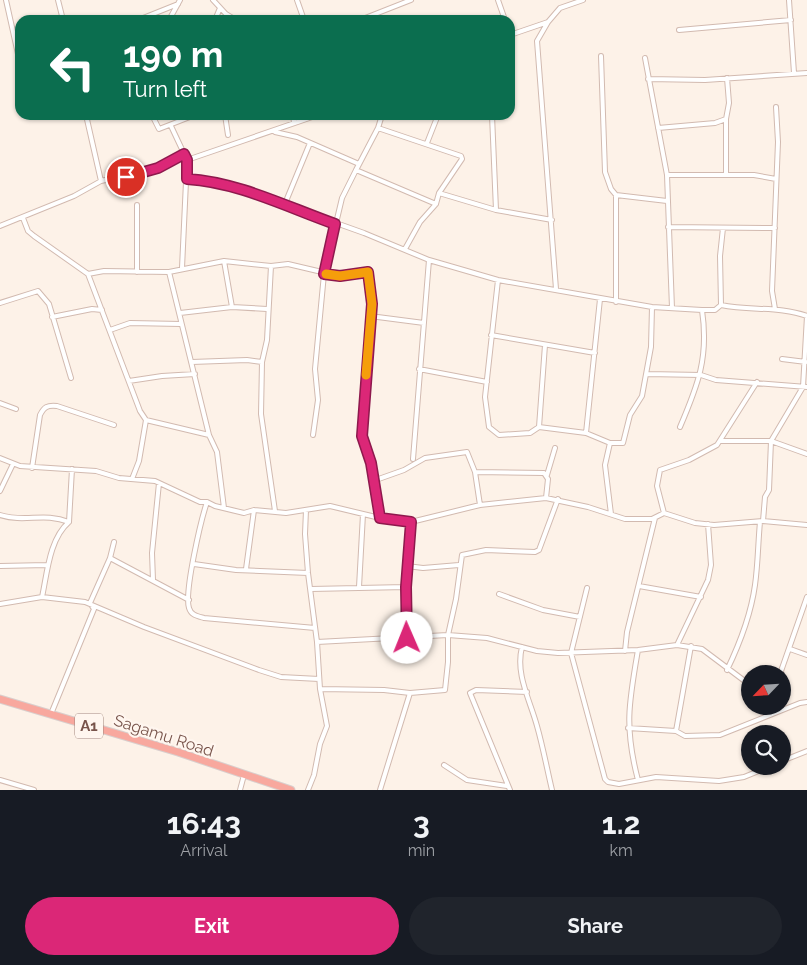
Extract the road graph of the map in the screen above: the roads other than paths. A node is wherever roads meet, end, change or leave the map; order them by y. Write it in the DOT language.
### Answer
graph roads {
  1 [pos="6,0"];
  2 [pos="58,0"];
  3 [pos="213,0"];
  4 [pos="297,0"];
  5 [pos="411,0"];
  6 [pos="498,0"];
  7 [pos="583,0"];
  8 [pos="789,0"];
  9 [pos="179,2"];
  10 [pos="220,8"];
  11 [pos="62,15"];
  12 [pos="149,15"];
  13 [pos="172,15"];
  14 [pos="216,15"];
  15 [pos="229,15"];
  16 [pos="302,15"];
  17 [pos="373,15"];
  18 [pos="503,15"];
  19 [pos="791,20"];
  20 [pos="548,22"];
  21 [pos="679,30"];
  22 [pos="515,32"];
  23 [pos="15,40"];
  24 [pos="601,56"];
  25 [pos="644,58"];
  26 [pos="794,73"];
  27 [pos="807,73"];
  28 [pos="727,78"];
  29 [pos="648,79"];
  30 [pos="776,108"];
  31 [pos="726,119"];
  32 [pos="87,120"];
  33 [pos="154,120"];
  34 [pos="184,120"];
  35 [pos="225,120"];
  36 [pos="293,120"];
  37 [pos="305,120"];
  38 [pos="380,120"];
  39 [pos="436,120"];
  40 [pos="492,120"];
  41 [pos="294,124"];
  42 [pos="171,126"];
  43 [pos="378,128"];
  44 [pos="658,128"];
  45 [pos="274,132"];
  46 [pos="228,135"];
  47 [pos="310,143"];
  48 [pos="427,143"];
  49 [pos="184,154"];
  50 [pos="187,160"];
  51 [pos="359,164"];
  52 [pos="356,170"];
  53 [pos="726,174"];
  54 [pos="667,175"];
  55 [pos="187,179"];
  56 [pos="776,179"];
  57 [pos="101,181"];
  58 [pos="439,193"];
  59 [pos="616,195"];
  60 [pos="667,201"];
  61 [pos="436,204"];
  62 [pos="137,205"];
  63 [pos="284,206"];
  64 [pos="496,210"];
  65 [pos="23,218"];
  66 [pos="552,220"];
  67 [pos="335,224"];
  68 [pos="0,226"];
  69 [pos="668,227"];
  70 [pos="723,228"];
  71 [pos="775,228"];
  72 [pos="405,249"];
  73 [pos="429,260"];
  74 [pos="224,261"];
  75 [pos="270,266"];
  76 [pos="182,268"];
  77 [pos="137,272"];
  78 [pos="169,272"];
  79 [pos="88,274"];
  80 [pos="324,274"];
  81 [pos="498,280"];
  82 [pos="556,290"];
  83 [pos="600,299"];
  84 [pos="616,302"];
  85 [pos="0,303"];
  86 [pos="722,305"];
  87 [pos="232,307"];
  88 [pos="652,307"];
  89 [pos="672,308"];
  90 [pos="267,309"];
  91 [pos="775,309"];
  92 [pos="102,310"];
  93 [pos="702,310"];
  94 [pos="180,313"];
  95 [pos="370,316"];
  96 [pos="807,316"];
  97 [pos="52,317"];
  98 [pos="424,323"];
  99 [pos="181,324"];
  100 [pos="110,330"];
  101 [pos="492,335"];
  102 [pos="545,344"];
  103 [pos="595,353"];
  104 [pos="782,359"];
  105 [pos="192,362"];
  106 [pos="262,362"];
  107 [pos="806,362"];
  108 [pos="419,369"];
  109 [pos="195,374"];
  110 [pos="647,374"];
  111 [pos="701,375"];
  112 [pos="70,378"];
  113 [pos="129,381"];
  114 [pos="487,382"];
  115 [pos="757,382"];
  116 [pos="805,387"];
  117 [pos="0,403"];
  118 [pos="16,409"];
  119 [pos="146,420"];
  120 [pos="114,425"];
  121 [pos="539,427"];
  122 [pos="680,427"];
  123 [pos="586,432"];
  124 [pos="208,435"];
  125 [pos="313,435"];
  126 [pos="720,441"];
  127 [pos="771,441"];
  128 [pos="610,443"];
  129 [pos="555,448"];
  130 [pos="807,454"];
  131 [pos="0,458"];
  132 [pos="413,459"];
  133 [pos="13,464"];
  134 [pos="32,468"];
  135 [pos="72,469"];
  136 [pos="475,472"];
  137 [pos="547,475"];
  138 [pos="132,479"];
  139 [pos="373,481"];
  140 [pos="159,483"];
  141 [pos="0,491"];
  142 [pos="546,498"];
  143 [pos="558,499"];
  144 [pos="207,502"];
  145 [pos="480,505"];
  146 [pos="224,508"];
  147 [pos="254,510"];
  148 [pos="306,510"];
  149 [pos="275,511"];
  150 [pos="664,513"];
  151 [pos="363,514"];
  152 [pos="611,514"];
  153 [pos="0,515"];
  154 [pos="380,518"];
  155 [pos="656,518"];
  156 [pos="68,522"];
  157 [pos="411,522"];
  158 [pos="761,522"];
  159 [pos="708,524"];
  160 [pos="807,525"];
  161 [pos="114,542"];
  162 [pos="110,558"];
  163 [pos="194,564"];
  164 [pos="47,565"];
  165 [pos="459,565"];
  166 [pos="0,566"];
  167 [pos="407,566"];
  168 [pos="246,569"];
  169 [pos="308,573"];
  170 [pos="153,580"];
  171 [pos="639,586"];
  172 [pos="358,587"];
  173 [pos="406,587"];
  174 [pos="587,588"];
  175 [pos="311,589"];
  176 [pos="499,594"];
  177 [pos="807,597"];
  178 [pos="42,598"];
  179 [pos="702,598"];
  180 [pos="189,600"];
  181 [pos="90,603"];
  182 [pos="0,604"];
  183 [pos="580,617"];
  184 [pos="315,628"];
  185 [pos="448,634"];
  186 [pos="407,638"];
  187 [pos="317,642"];
  188 [pos="677,645"];
  189 [pos="691,646"];
  190 [pos="522,648"];
  191 [pos="790,649"];
  192 [pos="638,650"];
  193 [pos="625,651"];
  194 [pos="571,653"];
  195 [pos="807,654"];
  196 [pos="784,665"];
  197 [pos="727,670"];
  198 [pos="319,679"];
  199 [pos="741,679"];
  200 [pos="320,689"];
  201 [pos="527,692"];
  202 [pos="410,693"];
  203 [pos="0,699"];
  204 [pos="807,702"];
  205 [pos="791,708"];
  206 [pos="51,714"];
  207 [pos="771,715"];
  208 [pos="628,728"];
  209 [pos="676,731"];
  210 [pos="807,751"];
  211 [pos="791,757"];
  212 [pos="444,766"];
  213 [pos="749,775"];
  214 [pos="244,776"];
  215 [pos="0,780"];
  216 [pos="638,780"];
  217 [pos="509,788"];
  218 [pos="34,790"];
  219 [pos="240,790"];
  220 [pos="291,790"];
  221 [pos="308,790"];
  222 [pos="380,790"];
  223 [pos="552,790"];
  1 -- 23 [label="street"];
  2 -- 11 [label="street"];
  3 -- 10 [label="street"];
  4 -- 16 [label="street"];
  5 -- 17 [label="street"];
  6 -- 18 [label="street"];
  7 -- 20 [label="street"];
  8 -- 19 [label="street"];
  9 -- 12 [label="street"];
  9 -- 13 [label="street"];
  10 -- 14 [label="street"];
  10 -- 15 [label="street"];
  19 -- 21 [label="street"];
  19 -- 26 [label="street"];
  20 -- 22 [label="street"];
  20 -- 66 [label="street"];
  24 -- 59 [label="street"];
  25 -- 29 [label="street"];
  26 -- 27 [label="street"];
  26 -- 28 [label="street"];
  28 -- 29 [label="street"];
  28 -- 31 [label="street"];
  29 -- 44 [label="street"];
  30 -- 56 [label="street"];
  31 -- 44 [label="street"];
  31 -- 53 [label="street"];
  32 -- 57 [label="street"];
  33 -- 42 [label="street"];
  34 -- 42 [label="street"];
  35 -- 46 [label="street"];
  36 -- 41 [label="street"];
  37 -- 41 [label="street"];
  38 -- 43 [label="street"];
  39 -- 48 [label="street"];
  40 -- 64 [label="street"];
  41 -- 45 [label="street"];
  42 -- 49 [label="street"];
  43 -- 48 [label="street"];
  43 -- 51 [label="street"];
  44 -- 54 [label="street"];
  45 -- 47 [label="street"];
  45 -- 50 [label="street"];
  47 -- 51 [label="street"];
  47 -- 63 [label="street"];
  48 -- 58 [label="street"];
  49 -- 50 [label="street"];
  49 -- 57 [label="street"];
  50 -- 55 [label="street"];
  51 -- 52 [label="street"];
  52 -- 61 [label="street"];
  52 -- 67 [label="street"];
  53 -- 54 [label="street"];
  53 -- 56 [label="street"];
  54 -- 60 [label="street"];
  55 -- 63 [label="street"];
  55 -- 76 [label="street"];
  56 -- 71 [label="street"];
  57 -- 65 [label="street"];
  58 -- 61 [label="street"];
  58 -- 64 [label="street"];
  59 -- 60 [label="street"];
  59 -- 84 [label="street"];
  60 -- 69 [label="street"];
  61 -- 72 [label="street"];
  62 -- 77 [label="street"];
  63 -- 67 [label="street"];
  64 -- 66 [label="street"];
  65 -- 68 [label="street"];
  65 -- 79 [label="street"];
  66 -- 82 [label="street"];
  67 -- 72 [label="street"];
  67 -- 80 [label="street"];
  69 -- 70 [label="street"];
  69 -- 89 [label="street"];
  70 -- 71 [label="street"];
  70 -- 86 [label="street"];
  71 -- 91 [label="street"];
  72 -- 73 [label="street"];
  73 -- 81 [label="street"];
  73 -- 98 [label="street"];
  74 -- 75 [label="street"];
  74 -- 76 [label="street"];
  74 -- 87 [label="street"];
  75 -- 80 [label="street"];
  75 -- 90 [label="street"];
  76 -- 78 [label="street"];
  77 -- 78 [label="street"];
  77 -- 79 [label="street"];
  78 -- 94 [label="street"];
  79 -- 92 [label="street"];
  80 -- 95 [label="street"];
  80 -- 125 [label="street"];
  81 -- 82 [label="street"];
  81 -- 101 [label="street"];
  82 -- 83 [label="street"];
  83 -- 84 [label="street"];
  83 -- 103 [label="street"];
  84 -- 88 [label="street"];
  85 -- 97 [label="street"];
  86 -- 91 [label="street"];
  86 -- 93 [label="street"];
  87 -- 90 [label="street"];
  87 -- 94 [label="street"];
  88 -- 89 [label="street"];
  88 -- 110 [label="street"];
  89 -- 93 [label="street"];
  90 -- 106 [label="street"];
  91 -- 96 [label="street"];
  92 -- 97 [label="street"];
  92 -- 100 [label="street"];
  93 -- 111 [label="street"];
  94 -- 99 [label="street"];
  95 -- 98 [label="street"];
  95 -- 139 [label="street"];
  96 -- 107 [label="street"];
  97 -- 112 [label="street"];
  98 -- 108 [label="street"];
  99 -- 100 [label="street"];
  99 -- 105 [label="street"];
  100 -- 113 [label="street"];
  101 -- 102 [label="street"];
  101 -- 114 [label="street"];
  102 -- 103 [label="street"];
  102 -- 121 [label="street"];
  103 -- 123 [label="street"];
  104 -- 107 [label="street"];
  105 -- 106 [label="street"];
  105 -- 109 [label="street"];
  106 -- 149 [label="street"];
  107 -- 116 [label="street"];
  108 -- 114 [label="street"];
  108 -- 132 [label="street"];
  109 -- 113 [label="street"];
  109 -- 124 [label="street"];
  110 -- 111 [label="street"];
  110 -- 128 [label="street"];
  111 -- 115 [label="street"];
  111 -- 122 [label="street"];
  113 -- 119 [label="street"];
  114 -- 121 [label="street"];
  115 -- 116 [label="street"];
  115 -- 126 [label="street"];
  116 -- 127 [label="street"];
  117 -- 118 [label="street"];
  119 -- 124 [label="street"];
  119 -- 138 [label="street"];
  120 -- 134 [label="street"];
  121 -- 123 [label="street"];
  123 -- 128 [label="street"];
  124 -- 146 [label="street"];
  126 -- 127 [label="street"];
  126 -- 150 [label="street"];
  127 -- 130 [label="street"];
  127 -- 158 [label="street"];
  128 -- 152 [label="street"];
  129 -- 137 [label="street"];
  131 -- 133 [label="street"];
  133 -- 134 [label="street"];
  133 -- 141 [label="street"];
  134 -- 135 [label="street"];
  135 -- 138 [label="street"];
  135 -- 156 [label="street"];
  136 -- 137 [label="street"];
  136 -- 139 [label="street"];
  136 -- 145 [label="street"];
  137 -- 142 [label="street"];
  138 -- 140 [label="street"];
  139 -- 154 [label="street"];
  140 -- 144 [label="street"];
  140 -- 170 [label="street"];
  142 -- 143 [label="street"];
  142 -- 145 [label="street"];
  143 -- 152 [label="street"];
  143 -- 165 [label="street"];
  144 -- 146 [label="street"];
  144 -- 163 [label="street"];
  145 -- 157 [label="street"];
  146 -- 147 [label="street"];
  147 -- 149 [label="street"];
  147 -- 168 [label="street"];
  148 -- 149 [label="street"];
  148 -- 151 [label="street"];
  148 -- 169 [label="street"];
  150 -- 155 [label="street"];
  150 -- 159 [label="street"];
  151 -- 154 [label="street"];
  151 -- 172 [label="street"];
  152 -- 155 [label="street"];
  153 -- 156 [label="street"];
  154 -- 157 [label="street"];
  155 -- 171 [label="street"];
  156 -- 164 [label="street"];
  157 -- 167 [label="street"];
  158 -- 159 [label="street"];
  158 -- 160 [label="street"];
  158 -- 197 [label="street"];
  159 -- 179 [label="street"];
  161 -- 162 [label="street"];
  162 -- 170 [label="street"];
  162 -- 181 [label="street"];
  163 -- 168 [label="street"];
  163 -- 180 [label="street"];
  164 -- 166 [label="street"];
  164 -- 178 [label="street"];
  165 -- 167 [label="street"];
  165 -- 185 [label="street"];
  167 -- 173 [label="street"];
  168 -- 169 [label="street"];
  169 -- 175 [label="street"];
  170 -- 180 [label="street"];
  171 -- 179 [label="street"];
  171 -- 193 [label="street"];
  172 -- 173 [label="street"];
  172 -- 175 [label="street"];
  173 -- 186 [label="street"];
  174 -- 183 [label="street"];
  175 -- 184 [label="street"];
  176 -- 183 [label="street"];
  177 -- 191 [label="street"];
  178 -- 181 [label="street"];
  178 -- 182 [label="street"];
  179 -- 188 [label="street"];
  180 -- 184 [label="street"];
  181 -- 198 [label="street"];
  181 -- 206 [label="street"];
  183 -- 194 [label="street"];
  184 -- 187 [label="street"];
  185 -- 186 [label="street"];
  185 -- 190 [label="street"];
  185 -- 202 [label="street"];
  186 -- 187 [label="street"];
  187 -- 198 [label="street"];
  188 -- 189 [label="street"];
  188 -- 192 [label="street"];
  189 -- 197 [label="street"];
  189 -- 209 [label="street"];
  190 -- 194 [label="street"];
  190 -- 201 [label="street"];
  191 -- 195 [label="street"];
  191 -- 196 [label="street"];
  192 -- 193 [label="street"];
  192 -- 208 [label="street"];
  193 -- 194 [label="street"];
  194 -- 216 [label="street"];
  197 -- 199 [label="street"];
  198 -- 200 [label="street"];
  200 -- 202 [label="street"];
  200 -- 221 [label="street"];
  201 -- 217 [label="street"];
  201 -- 223 [label="street"];
  202 -- 222 [label="street"];
  203 -- 206 [label="highway, Sagamu Road / A1"];
  204 -- 205 [label="street"];
  206 -- 214 [label="highway, Sagamu Road / A1"];
  207 -- 209 [label="street"];
  208 -- 209 [label="street"];
  208 -- 216 [label="street"];
  210 -- 211 [label="street"];
  212 -- 217 [label="street"];
  213 -- 216 [label="street"];
  214 -- 219 [label="street"];
  214 -- 220 [label="highway, Sagamu Road / A1"];
  215 -- 218 [label="street"];
}
